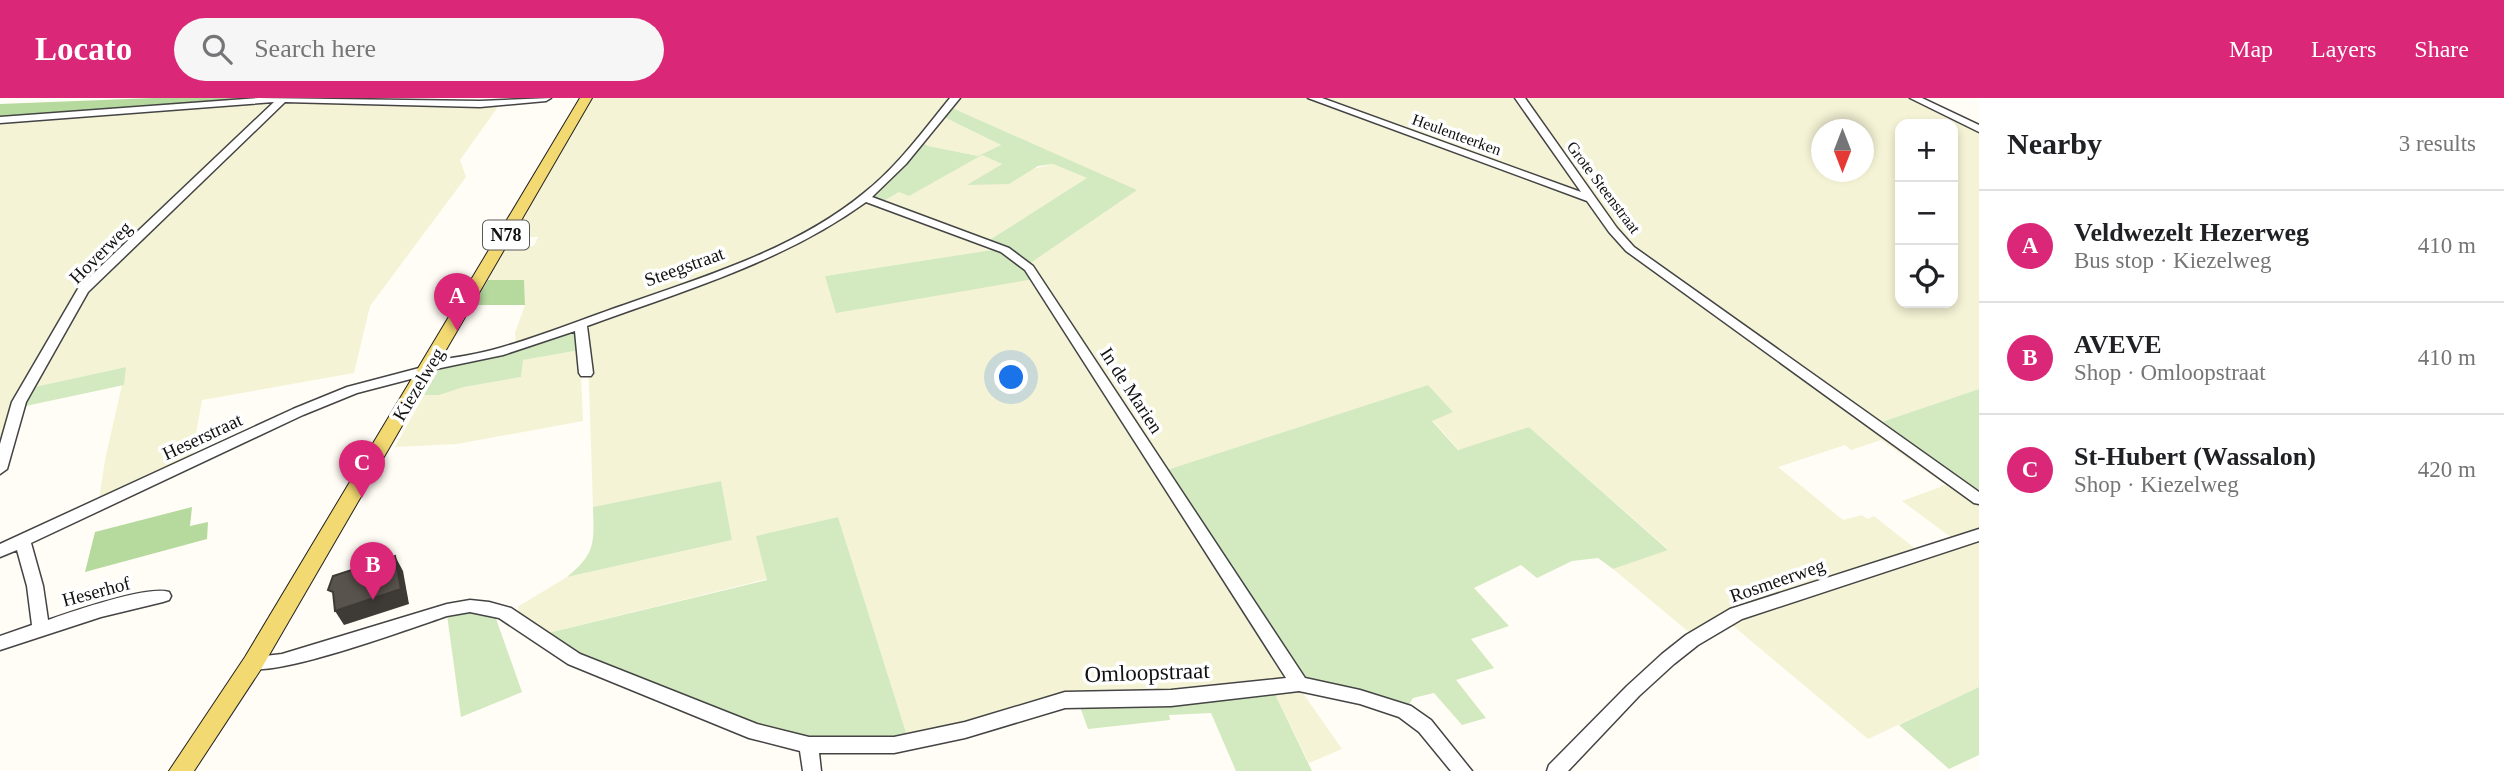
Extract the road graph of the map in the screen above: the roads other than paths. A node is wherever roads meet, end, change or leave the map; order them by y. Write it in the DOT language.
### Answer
graph roads {
  1 [pos="546,98"];
  2 [pos="586,98"];
  3 [pos="955,98"];
  4 [pos="1313,98"];
  5 [pos="1520,98"];
  6 [pos="1915,98"];
  7 [pos="282,99"];
  8 [pos="0,120"];
  9 [pos="1979,130"];
  10 [pos="865,198"];
  11 [pos="1591,199"];
  12 [pos="581,324"];
  13 [pos="427,369"];
  14 [pos="586,373"];
  15 [pos="0,469"];
  16 [pos="1979,499"];
  17 [pos="1979,535"];
  18 [pos="22,540"];
  19 [pos="0,551"];
  20 [pos="163,596"];
  21 [pos="41,630"];
  22 [pos="0,643"];
  23 [pos="253,663"];
  24 [pos="1299,684"];
  25 [pos="227,706"];
  26 [pos="809,745"];
  27 [pos="181,771"];
  28 [pos="196,771"];
  29 [pos="812,771"];
  30 [pos="1463,771"];
  31 [pos="1556,771"];
  1 -- 7 [label="street"];
  2 -- 13 [label="main road, Kiezelweg / N78"];
  3 -- 10 [label="street, Steegstraat"];
  4 -- 11 [label="street, Heulenteerken"];
  5 -- 11 [label="street, Grote Steenstraat"];
  6 -- 9 [label="street"];
  7 -- 8 [label="street"];
  7 -- 15 [label="street, Hoverweg"];
  10 -- 12 [label="street, Steegstraat"];
  10 -- 24 [label="street, In de Marien"];
  11 -- 16 [label="street, Grote Steenstraat"];
  12 -- 13 [label="street, Steegstraat"];
  12 -- 14 [label="street"];
  13 -- 18 [label="street, Heserstraat"];
  13 -- 23 [label="main road, Kiezelweg / N78"];
  17 -- 31 [label="street, Rosmeerweg"];
  18 -- 19 [label="street, Heserstraat"];
  18 -- 21 [label="street, Heserhof"];
  20 -- 21 [label="street, Heserhof"];
  21 -- 22 [label="street, Heserhof"];
  23 -- 25 [label="main road, Kiezelweg / N78"];
  23 -- 26 [label="street, Omloopstraat"];
  24 -- 26 [label="street, Omloopstraat"];
  24 -- 30 [label="street, Omloopstraat"];
  25 -- 27 [label="main road, Kiezelweg / N78"];
  25 -- 28 [label="main road, Kiezelweg / N78"];
  26 -- 29 [label="street"];
}
